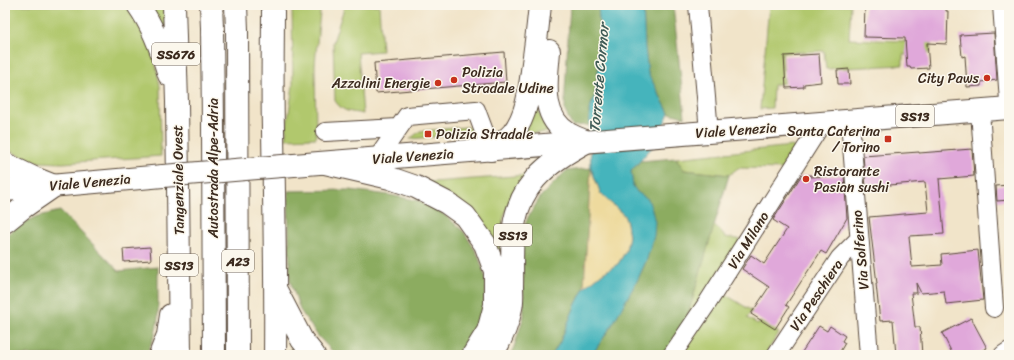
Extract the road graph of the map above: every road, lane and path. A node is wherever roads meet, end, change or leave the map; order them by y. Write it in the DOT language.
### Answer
graph roads {
  1 [pos="138,5"];
  2 [pos="174,5"];
  3 [pos="211,5"];
  4 [pos="236,5"];
  5 [pos="273,5"];
  6 [pos="540,5"];
  7 [pos="554,5"];
  8 [pos="698,5"];
  9 [pos="1002,5"];
  10 [pos="1009,101"];
  11 [pos="178,102"];
  12 [pos="1009,108"];
  13 [pos="980,110"];
  14 [pos="850,121"];
  15 [pos="822,123"];
  16 [pos="398,128"];
  17 [pos="325,132"];
  18 [pos="709,132"];
  19 [pos="588,142"];
  20 [pos="491,150"];
  21 [pos="377,159"];
  22 [pos="325,162"];
  23 [pos="5,164"];
  24 [pos="54,186"];
  25 [pos="5,190"];
  26 [pos="5,222"];
  27 [pos="859,239"];
  28 [pos="179,246"];
  29 [pos="276,289"];
  30 [pos="994,308"];
  31 [pos="1009,351"];
  32 [pos="160,355"];
  33 [pos="180,355"];
  34 [pos="214,355"];
  35 [pos="238,355"];
  36 [pos="275,355"];
  37 [pos="314,355"];
  38 [pos="473,355"];
  39 [pos="492,355"];
  40 [pos="672,355"];
  41 [pos="776,355"];
  42 [pos="869,355"];
  43 [pos="1003,355"];
  1 -- 11 [label="main road, SS13"];
  2 -- 11 [label="main road, Tangenziale Ovest / SS676"];
  3 -- 34 [label="main road, Autostrada Alpe-Adria / A23"];
  4 -- 35 [label="main road, Autostrada Alpe-Adria / A23"];
  5 -- 29 [label="main road"];
  6 -- 20 [label="main road"];
  7 -- 19 [label="main road"];
  8 -- 18 [label="street"];
  9 -- 10 [label="street"];
  11 -- 28 [label="main road, Tangenziale Ovest / SS13"];
  12 -- 13 [label="main road, SS13"];
  13 -- 14 [label="main road, SS13"];
  13 -- 30 [label="street"];
  14 -- 15 [label="main road, SS13"];
  14 -- 27 [label="street, Via Solferino"];
  15 -- 18 [label="main road, Viale Venezia / SS13"];
  15 -- 40 [label="street, Via Milano"];
  16 -- 17 [label="street"];
  16 -- 20 [label="street"];
  16 -- 21 [label="street"];
  18 -- 19 [label="main road, Viale Venezia / SS13"];
  19 -- 20 [label="main road, Viale Venezia / SS13"];
  19 -- 39 [label="main road, SS13"];
  20 -- 21 [label="main road, Viale Venezia / SS13"];
  21 -- 22 [label="main road, Viale Venezia / SS13"];
  22 -- 24 [label="main road, Viale Venezia / SS13, bridge"];
  22 -- 38 [label="main road"];
  23 -- 24 [label="main road, SS13"];
  24 -- 25 [label="main road, Viale Venezia"];
  24 -- 26 [label="main road"];
  27 -- 41 [label="street, Via Peschiera"];
  27 -- 42 [label="street, Via Solferino"];
  28 -- 32 [label="main road"];
  28 -- 33 [label="main road, Tangenziale Ovest / SS13"];
  29 -- 36 [label="main road"];
  29 -- 37 [label="main road"];
  31 -- 43 [label="street"];
}
